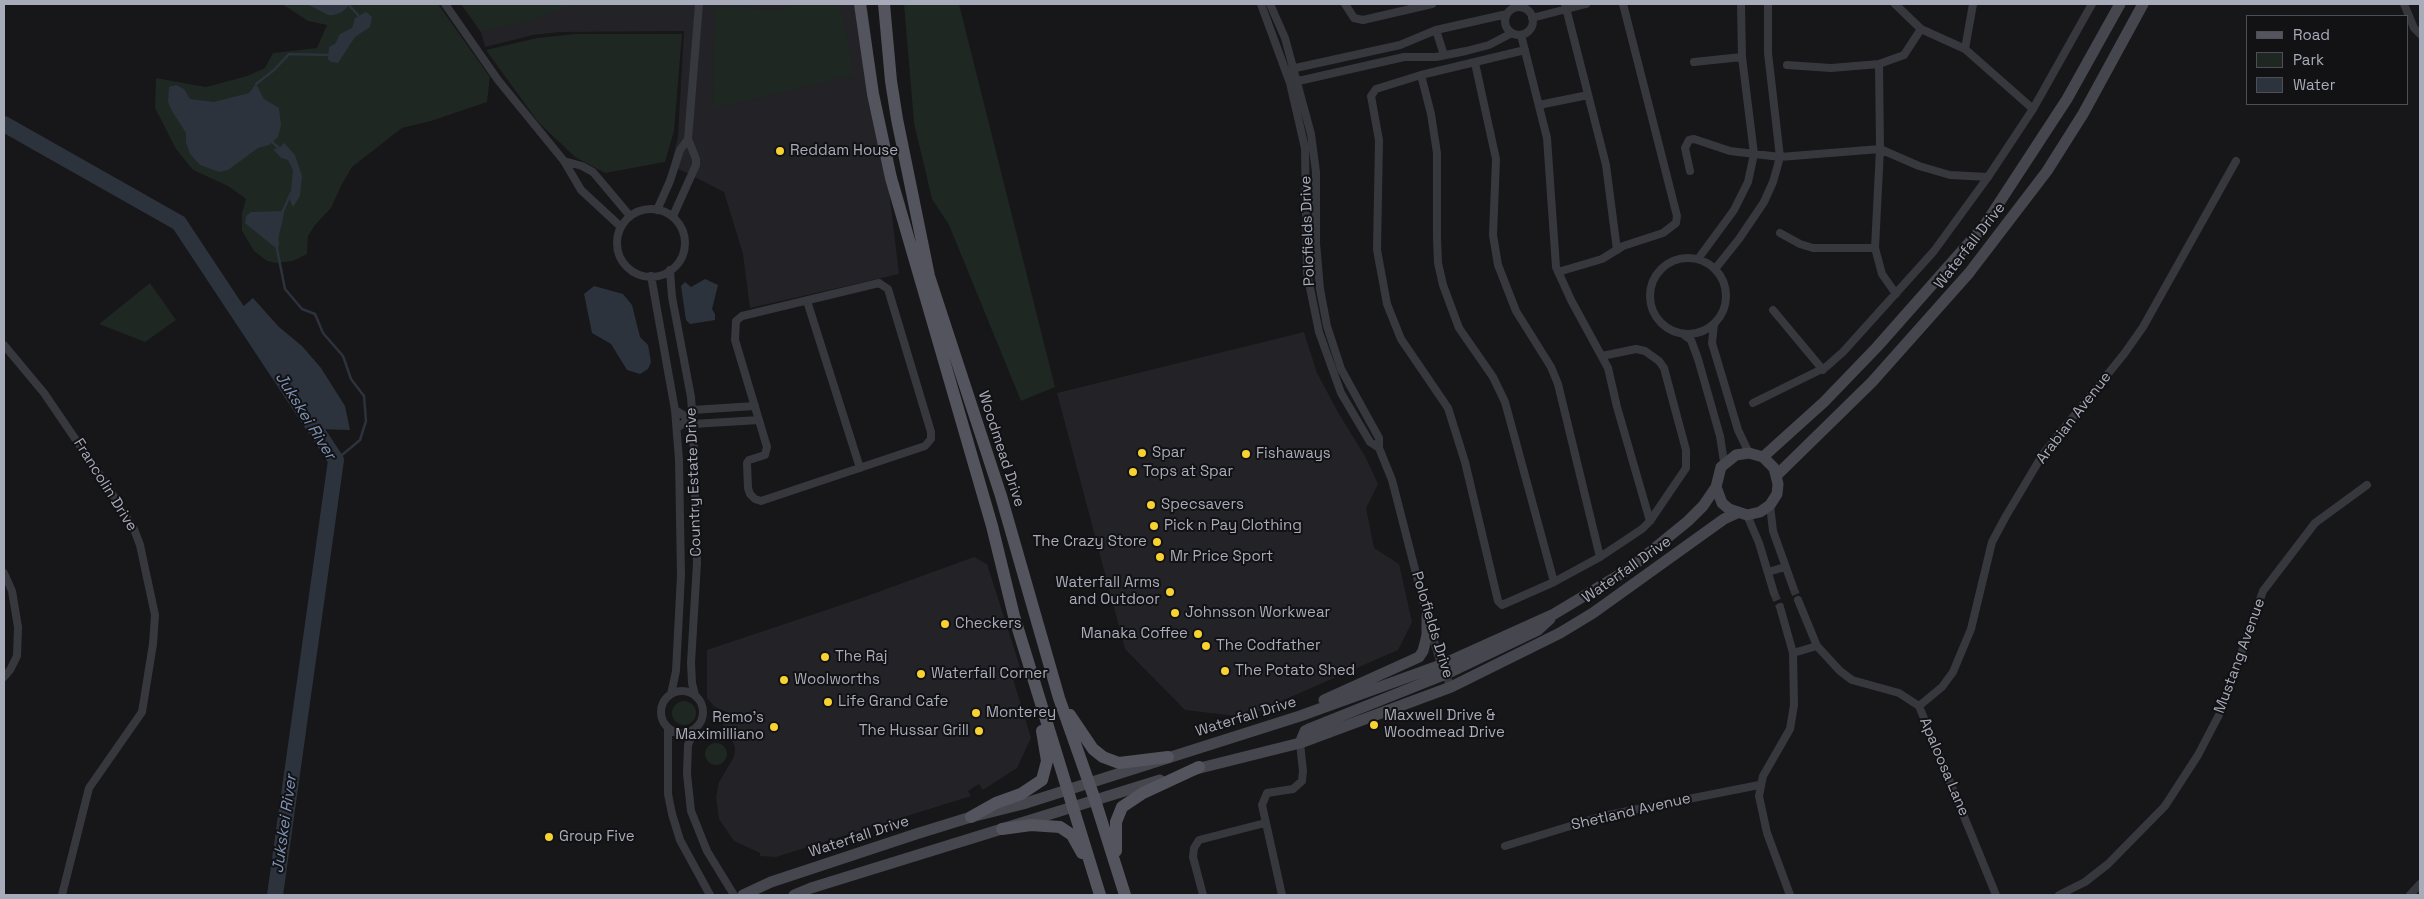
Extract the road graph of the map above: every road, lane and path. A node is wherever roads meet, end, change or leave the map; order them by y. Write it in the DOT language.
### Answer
graph roads {
  1 [pos="445,4"];
  2 [pos="699,4"];
  3 [pos="860,4"];
  4 [pos="884,4"];
  5 [pos="1261,4"];
  6 [pos="1270,4"];
  7 [pos="1345,4"];
  8 [pos="1432,4"];
  9 [pos="1586,4"];
  10 [pos="1623,4"];
  11 [pos="1741,4"];
  12 [pos="1768,4"];
  13 [pos="1895,4"];
  14 [pos="1973,4"];
  15 [pos="2092,4"];
  16 [pos="2120,4"];
  17 [pos="2143,4"];
  18 [pos="1408,6"];
  19 [pos="1516,6"];
  20 [pos="1566,6"];
  21 [pos="1507,14"];
  22 [pos="2409,16"];
  23 [pos="1532,18"];
  24 [pos="1921,29"];
  25 [pos="1436,30"];
  26 [pos="1512,33"];
  27 [pos="2420,34"];
  28 [pos="1521,35"];
  29 [pos="1400,45"];
  30 [pos="1965,49"];
  31 [pos="1525,50"];
  32 [pos="1444,55"];
  33 [pos="1404,57"];
  34 [pos="1742,57"];
  35 [pos="1694,62"];
  36 [pos="1475,63"];
  37 [pos="1879,64"];
  38 [pos="1787,65"];
  39 [pos="1290,69"];
  40 [pos="1421,75"];
  41 [pos="1294,82"];
  42 [pos="1588,94"];
  43 [pos="1539,105"];
  44 [pos="2033,109"];
  45 [pos="688,139"];
  46 [pos="1880,149"];
  47 [pos="1754,154"];
  48 [pos="1780,157"];
  49 [pos="564,161"];
  50 [pos="2236,161"];
  51 [pos="1690,172"];
  52 [pos="1988,177"];
  53 [pos="657,210"];
  54 [pos="630,216"];
  55 [pos="673,216"];
  56 [pos="621,227"];
  57 [pos="1780,233"];
  58 [pos="1875,248"];
  59 [pos="1617,250"];
  60 [pos="1698,259"];
  61 [pos="1715,269"];
  62 [pos="670,270"];
  63 [pos="1558,272"];
  64 [pos="651,276"];
  65 [pos="1896,294"];
  66 [pos="807,301"];
  67 [pos="1773,310"];
  68 [pos="1714,324"];
  69 [pos="1682,334"];
  70 [pos="4,345"];
  71 [pos="1602,356"];
  72 [pos="1823,370"];
  73 [pos="1753,403"];
  74 [pos="754,406"];
  75 [pos="675,410"];
  76 [pos="691,417"];
  77 [pos="758,420"];
  78 [pos="677,428"];
  79 [pos="1378,448"];
  80 [pos="1749,453"];
  81 [pos="1764,457"];
  82 [pos="1724,462"];
  83 [pos="860,468"];
  84 [pos="1777,475"];
  85 [pos="2367,485"];
  86 [pos="1716,486"];
  87 [pos="1770,505"];
  88 [pos="1742,514"];
  89 [pos="1650,520"];
  90 [pos="1600,556"];
  91 [pos="1785,566"];
  92 [pos="1768,572"];
  93 [pos="4,573"];
  94 [pos="1554,582"];
  95 [pos="1794,587"];
  96 [pos="1774,593"];
  97 [pos="1798,600"];
  98 [pos="1780,606"];
  99 [pos="1427,616"];
  100 [pos="1817,646"];
  101 [pos="1793,653"];
  102 [pos="1443,670"];
  103 [pos="4,677"];
  104 [pos="1451,687"];
  105 [pos="671,694"];
  106 [pos="695,695"];
  107 [pos="1058,698"];
  108 [pos="1040,703"];
  109 [pos="1919,706"];
  110 [pos="1300,716"];
  111 [pos="668,729"];
  112 [pos="694,730"];
  113 [pos="1300,743"];
  114 [pos="1168,757"];
  115 [pos="1199,768"];
  116 [pos="1088,783"];
  117 [pos="1760,785"];
  118 [pos="1069,789"];
  119 [pos="1095,800"];
  120 [pos="1075,807"];
  121 [pos="971,817"];
  122 [pos="1265,823"];
  123 [pos="1002,829"];
  124 [pos="1505,846"];
  125 [pos="2420,884"];
  126 [pos="62,895"];
  127 [pos="710,895"];
  128 [pos="734,895"];
  129 [pos="743,895"];
  130 [pos="794,895"];
  131 [pos="1099,895"];
  132 [pos="1126,895"];
  133 [pos="1203,895"];
  134 [pos="1282,895"];
  135 [pos="1790,895"];
  136 [pos="1996,895"];
  137 [pos="2058,895"];
  138 [pos="2410,895"];
  1 -- 49 [label="street"];
  2 -- 45 [label="street"];
  3 -- 108 [label="main road, Woodmead Drive"];
  4 -- 107 [label="main road, Woodmead Drive"];
  5 -- 39 [label="street, Polofields Drive"];
  6 -- 39 [label="street, Polofields Drive"];
  7 -- 18 [label="street"];
  8 -- 18 [label="street"];
  9 -- 20 [label="street"];
  10 -- 59 [label="street"];
  11 -- 34 [label="street"];
  12 -- 48 [label="street"];
  13 -- 24 [label="street"];
  14 -- 30 [label="street"];
  15 -- 44 [label="street"];
  16 -- 81 [label="main road, Waterfall Drive"];
  17 -- 84 [label="main road, Waterfall Drive"];
  19 -- 21 [label="street"];
  19 -- 23 [label="street"];
  20 -- 23 [label="street"];
  20 -- 42 [label="street"];
  21 -- 25 [label="street"];
  21 -- 26 [label="street"];
  22 -- 27 [label="street"];
  23 -- 28 [label="street"];
  24 -- 30 [label="street"];
  24 -- 37 [label="street"];
  25 -- 29 [label="street"];
  25 -- 32 [label="street"];
  26 -- 28 [label="street"];
  26 -- 32 [label="street"];
  28 -- 31 [label="street"];
  29 -- 33 [label="street"];
  29 -- 39 [label="street"];
  30 -- 44 [label="street"];
  31 -- 36 [label="street"];
  31 -- 43 [label="street"];
  32 -- 33 [label="street"];
  33 -- 41 [label="street"];
  34 -- 35 [label="street"];
  34 -- 47 [label="street"];
  36 -- 40 [label="street"];
  36 -- 90 [label="street"];
  37 -- 38 [label="street"];
  37 -- 46 [label="street"];
  39 -- 41 [label="street, Polofields Drive"];
  40 -- 94 [label="street"];
  40 -- 94 [label="street"];
  41 -- 79 [label="street, Polofields Drive"];
  41 -- 79 [label="street, Polofields Drive"];
  42 -- 43 [label="street"];
  42 -- 59 [label="street"];
  43 -- 63 [label="street"];
  44 -- 52 [label="street"];
  45 -- 53 [label="street"];
  45 -- 55 [label="street"];
  46 -- 48 [label="street"];
  46 -- 52 [label="street"];
  46 -- 58 [label="street"];
  47 -- 48 [label="street"];
  47 -- 51 [label="street"];
  47 -- 60 [label="street"];
  48 -- 61 [label="street"];
  49 -- 54 [label="street"];
  49 -- 56 [label="street"];
  50 -- 109 [label="street, Arabian Avenue"];
  52 -- 65 [label="street"];
  53 -- 54 [label="street"];
  53 -- 55 [label="street"];
  54 -- 56 [label="street"];
  55 -- 62 [label="street"];
  56 -- 64 [label="street"];
  57 -- 58 [label="street"];
  58 -- 65 [label="street"];
  59 -- 63 [label="street"];
  60 -- 61 [label="street"];
  60 -- 69 [label="street"];
  61 -- 68 [label="street"];
  62 -- 64 [label="street"];
  62 -- 76 [label="street, Country Estate Drive"];
  63 -- 71 [label="street"];
  64 -- 75 [label="street, Country Estate Drive"];
  65 -- 72 [label="street"];
  66 -- 74 [label="street"];
  66 -- 83 [label="street"];
  66 -- 83 [label="street"];
  67 -- 72 [label="street"];
  68 -- 69 [label="street"];
  68 -- 80 [label="street"];
  69 -- 82 [label="street"];
  70 -- 126 [label="street, Francolin Drive"];
  71 -- 89 [label="street"];
  71 -- 89 [label="street"];
  72 -- 73 [label="street"];
  74 -- 76 [label="street"];
  74 -- 77 [label="street"];
  75 -- 76 [label="street"];
  75 -- 78 [label="street, Country Estate Drive"];
  76 -- 77 [label="street"];
  76 -- 78 [label="street"];
  76 -- 106 [label="street, Country Estate Drive"];
  77 -- 83 [label="street"];
  78 -- 105 [label="street, Country Estate Drive"];
  79 -- 99 [label="street, Polofields Drive"];
  80 -- 81 [label="main road"];
  80 -- 82 [label="main road"];
  81 -- 84 [label="main road"];
  82 -- 86 [label="main road"];
  84 -- 87 [label="main road"];
  85 -- 137 [label="street, Mustang Avenue"];
  86 -- 88 [label="main road"];
  86 -- 102 [label="main road, Waterfall Drive"];
  87 -- 88 [label="main road"];
  87 -- 91 [label="street"];
  88 -- 92 [label="street"];
  88 -- 104 [label="main road, Waterfall Drive"];
  89 -- 90 [label="street"];
  90 -- 94 [label="street"];
  91 -- 92 [label="street"];
  91 -- 95 [label="street"];
  92 -- 96 [label="street"];
  93 -- 103 [label="street"];
  97 -- 100 [label="street"];
  98 -- 101 [label="street"];
  99 -- 102 [label="street, Polofields Drive"];
  99 -- 110 [label="main road"];
  100 -- 101 [label="street"];
  100 -- 109 [label="street, Apaloosa Lane"];
  101 -- 117 [label="street"];
  102 -- 104 [label="street, Polofields Drive"];
  102 -- 110 [label="main road, Waterfall Drive"];
  102 -- 113 [label="main road"];
  104 -- 113 [label="main road, Waterfall Drive"];
  105 -- 106 [label="street"];
  105 -- 111 [label="street"];
  106 -- 112 [label="street"];
  107 -- 114 [label="main road"];
  107 -- 116 [label="main road, Woodmead Drive"];
  108 -- 118 [label="main road, Woodmead Drive"];
  108 -- 121 [label="main road"];
  109 -- 136 [label="street, Apaloosa Lane"];
  110 -- 114 [label="main road, Waterfall Drive"];
  111 -- 112 [label="street"];
  111 -- 127 [label="street"];
  112 -- 128 [label="street"];
  113 -- 115 [label="main road, Waterfall Drive"];
  113 -- 122 [label="street"];
  114 -- 116 [label="main road, Waterfall Drive"];
  115 -- 119 [label="main road, Waterfall Drive"];
  115 -- 132 [label="main road"];
  116 -- 118 [label="main road, Waterfall Drive"];
  116 -- 119 [label="main road, Woodmead Drive"];
  117 -- 124 [label="street, Shetland Avenue"];
  117 -- 135 [label="street"];
  118 -- 120 [label="main road, Woodmead Drive"];
  118 -- 121 [label="main road, Waterfall Drive"];
  119 -- 120 [label="main road, Waterfall Drive"];
  119 -- 132 [label="main road, Woodmead Drive"];
  120 -- 123 [label="main road, Waterfall Drive"];
  120 -- 131 [label="main road, Woodmead Drive"];
  121 -- 129 [label="main road, Waterfall Drive"];
  122 -- 133 [label="street"];
  122 -- 134 [label="street"];
  123 -- 130 [label="main road, Waterfall Drive"];
  123 -- 131 [label="main road"];
  125 -- 138 [label="street"];
}
